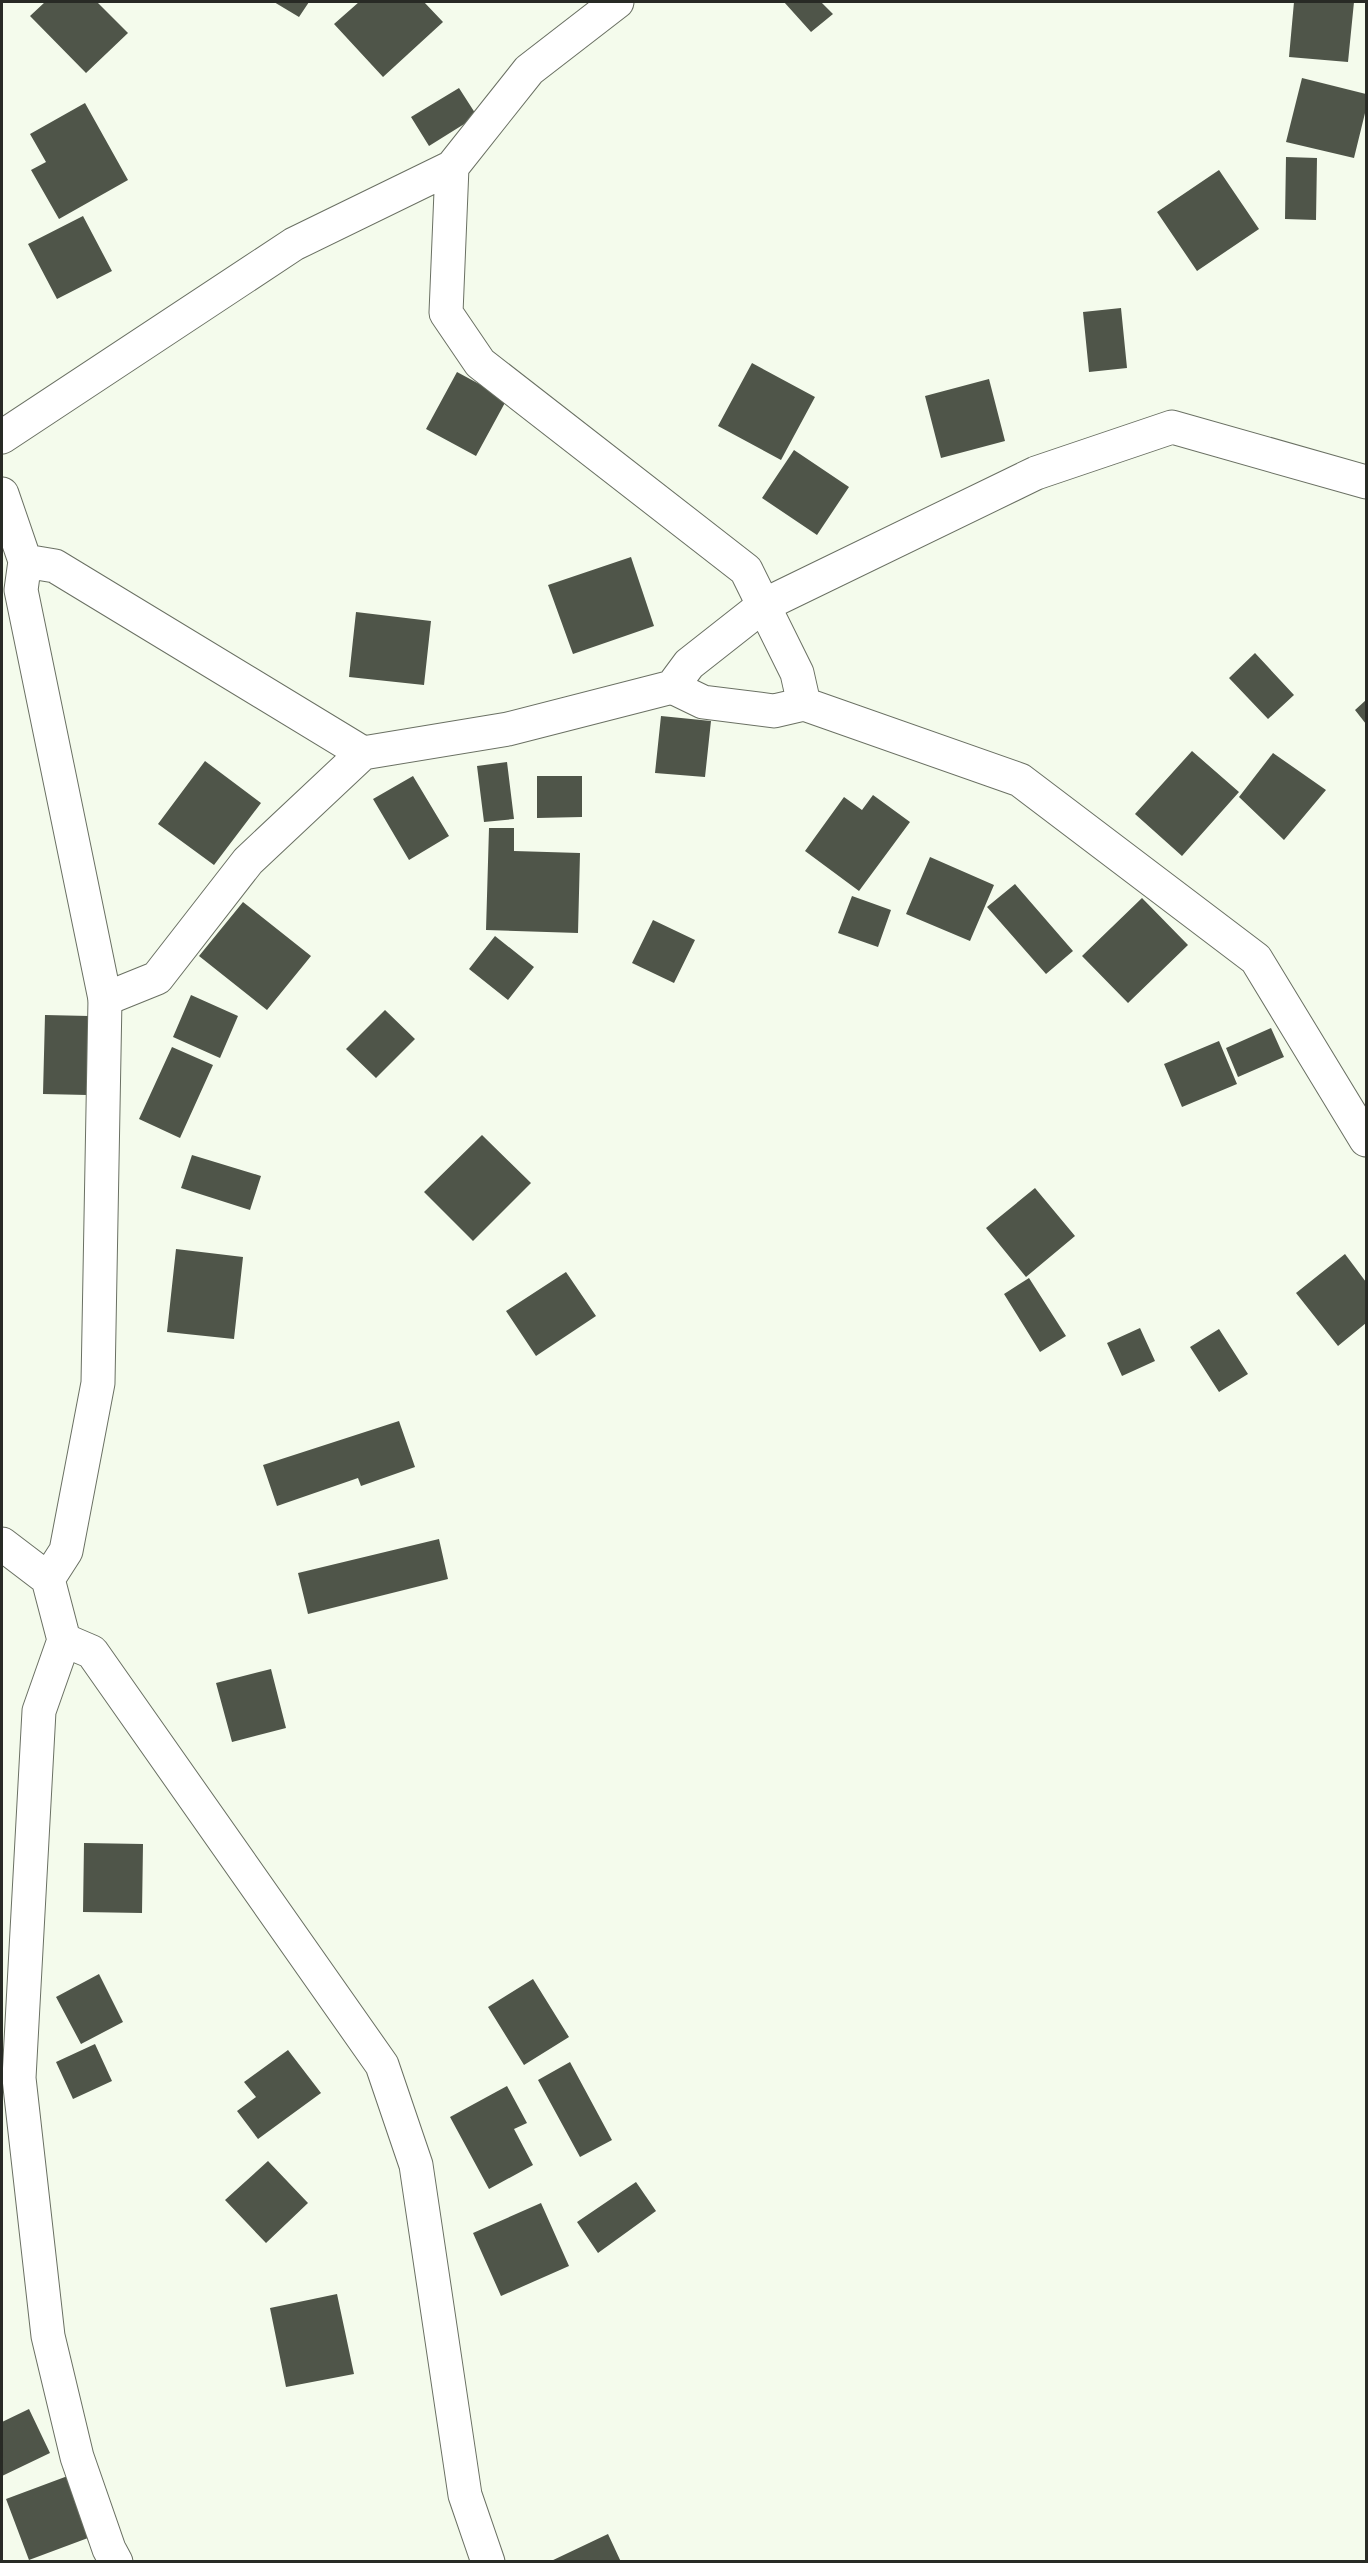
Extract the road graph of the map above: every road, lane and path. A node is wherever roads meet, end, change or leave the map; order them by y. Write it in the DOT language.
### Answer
graph roads {
  1 [pos="617,2"];
  2 [pos="452,167"];
  3 [pos="2,437"];
  4 [pos="1366,482"];
  5 [pos="2,494"];
  6 [pos="24,561"];
  7 [pos="764,605"];
  8 [pos="672,687"];
  9 [pos="804,704"];
  10 [pos="363,753"];
  11 [pos="105,999"];
  12 [pos="1366,1140"];
  13 [pos="2,1544"];
  14 [pos="48,1579"];
  15 [pos="64,1640"];
  16 [pos="116,2562"];
  17 [pos="488,2562"];
  1 -- 2 [label="street"];
  2 -- 3 [label="street"];
  2 -- 7 [label="street"];
  4 -- 7 [label="street"];
  5 -- 6 [label="street"];
  6 -- 10 [label="street"];
  6 -- 11 [label="street"];
  7 -- 8 [label="street"];
  7 -- 9 [label="street"];
  8 -- 9 [label="street"];
  8 -- 10 [label="street"];
  9 -- 12 [label="street"];
  10 -- 11 [label="street"];
  11 -- 14 [label="street"];
  13 -- 14 [label="street"];
  14 -- 15 [label="street"];
  15 -- 16 [label="street"];
  15 -- 17 [label="street"];
}
